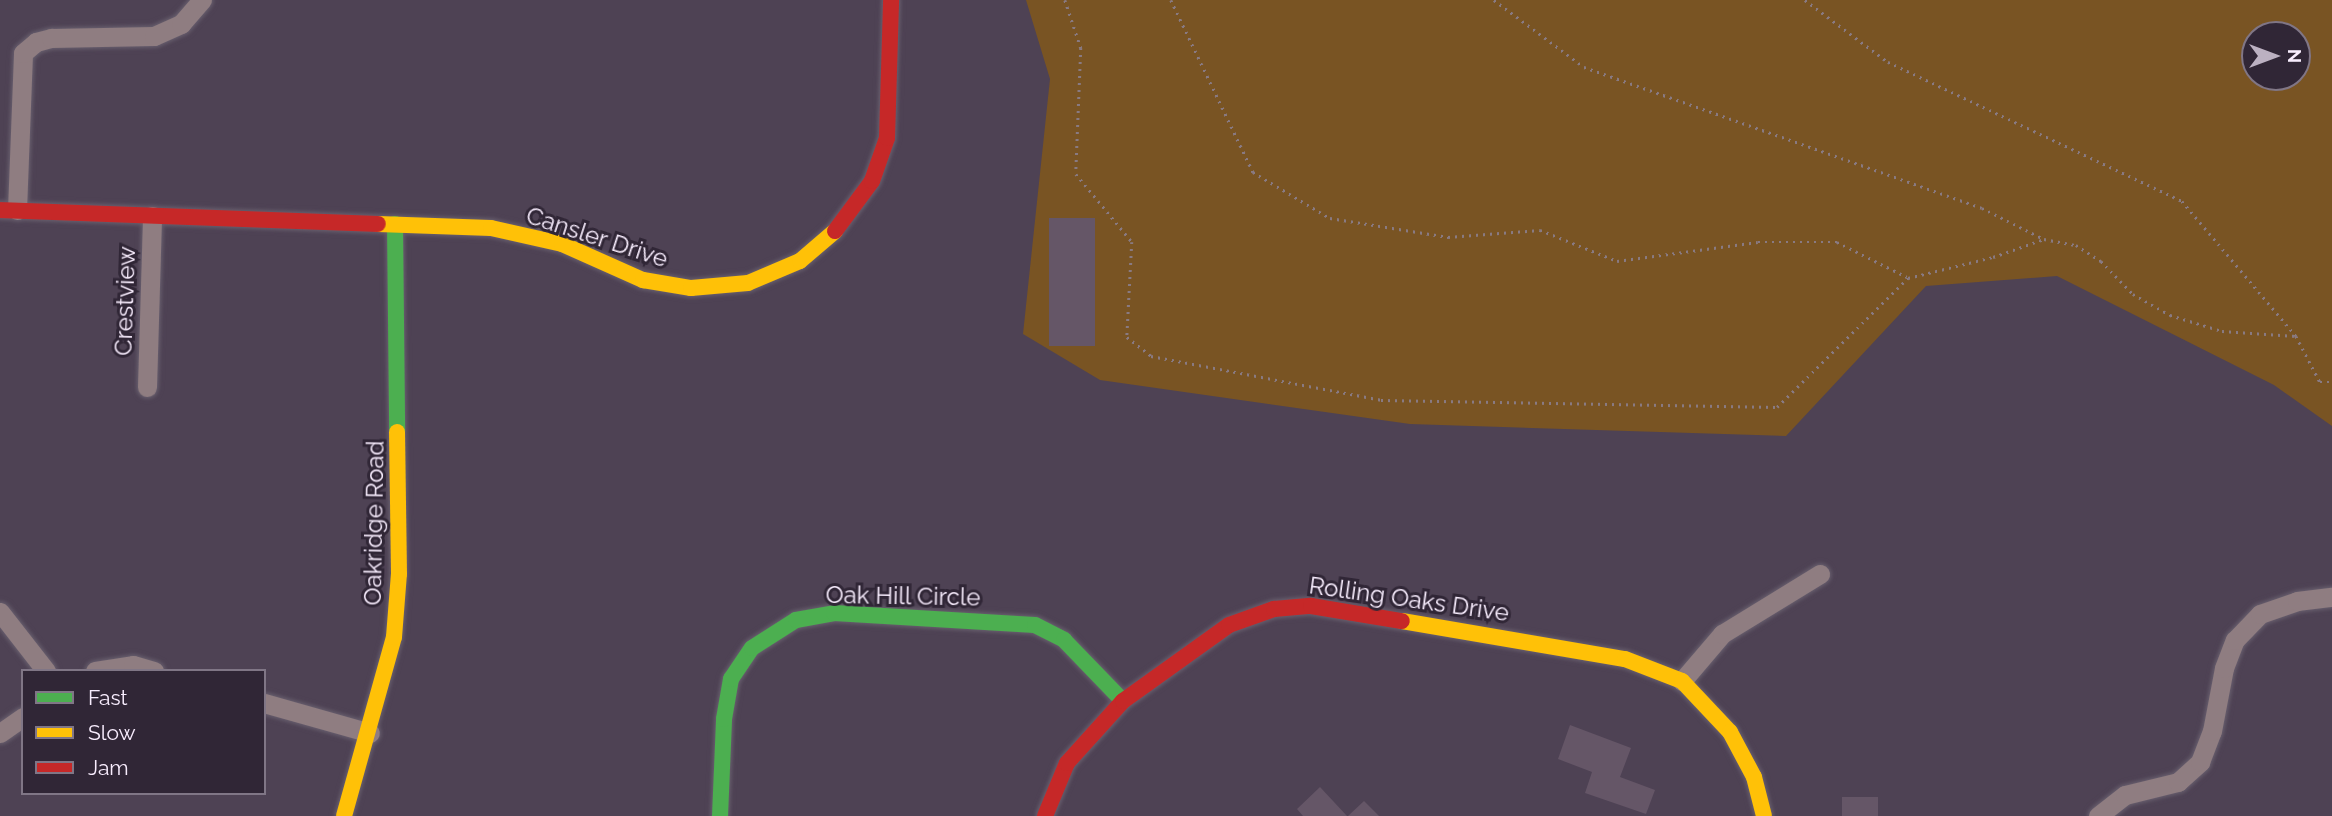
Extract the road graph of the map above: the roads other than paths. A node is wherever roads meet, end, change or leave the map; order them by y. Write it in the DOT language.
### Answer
graph roads {
  1 [pos="202,0"];
  2 [pos="891,0"];
  3 [pos="8,210"];
  4 [pos="152,216"];
  5 [pos="395,224"];
  6 [pos="147,387"];
  7 [pos="1820,574"];
  8 [pos="2332,597"];
  9 [pos="0,612"];
  10 [pos="44,669"];
  11 [pos="108,669"];
  12 [pos="147,669"];
  13 [pos="1682,681"];
  14 [pos="1122,701"];
  15 [pos="266,704"];
  16 [pos="21,718"];
  17 [pos="0,733"];
  18 [pos="370,733"];
  19 [pos="344,816"];
  20 [pos="720,816"];
  21 [pos="1045,816"];
  22 [pos="1764,816"];
  23 [pos="2098,816"];
  1 -- 3 [label="street"];
  2 -- 5 [label="street, Cansler Drive"];
  3 -- 4 [label="street, Cansler Drive"];
  4 -- 5 [label="street, Cansler Drive"];
  4 -- 6 [label="street, Crestview"];
  5 -- 18 [label="street, Oakridge Road"];
  7 -- 13 [label="street"];
  8 -- 23 [label="street"];
  9 -- 10 [label="street"];
  11 -- 12 [label="street"];
  13 -- 14 [label="street, Rolling Oaks Drive"];
  13 -- 22 [label="street, Rolling Oaks Drive"];
  14 -- 20 [label="street, Oak Hill Circle"];
  14 -- 21 [label="street, Rolling Oaks Drive"];
  15 -- 18 [label="street"];
  16 -- 17 [label="street"];
  18 -- 19 [label="street, Oakridge Road"];
}
